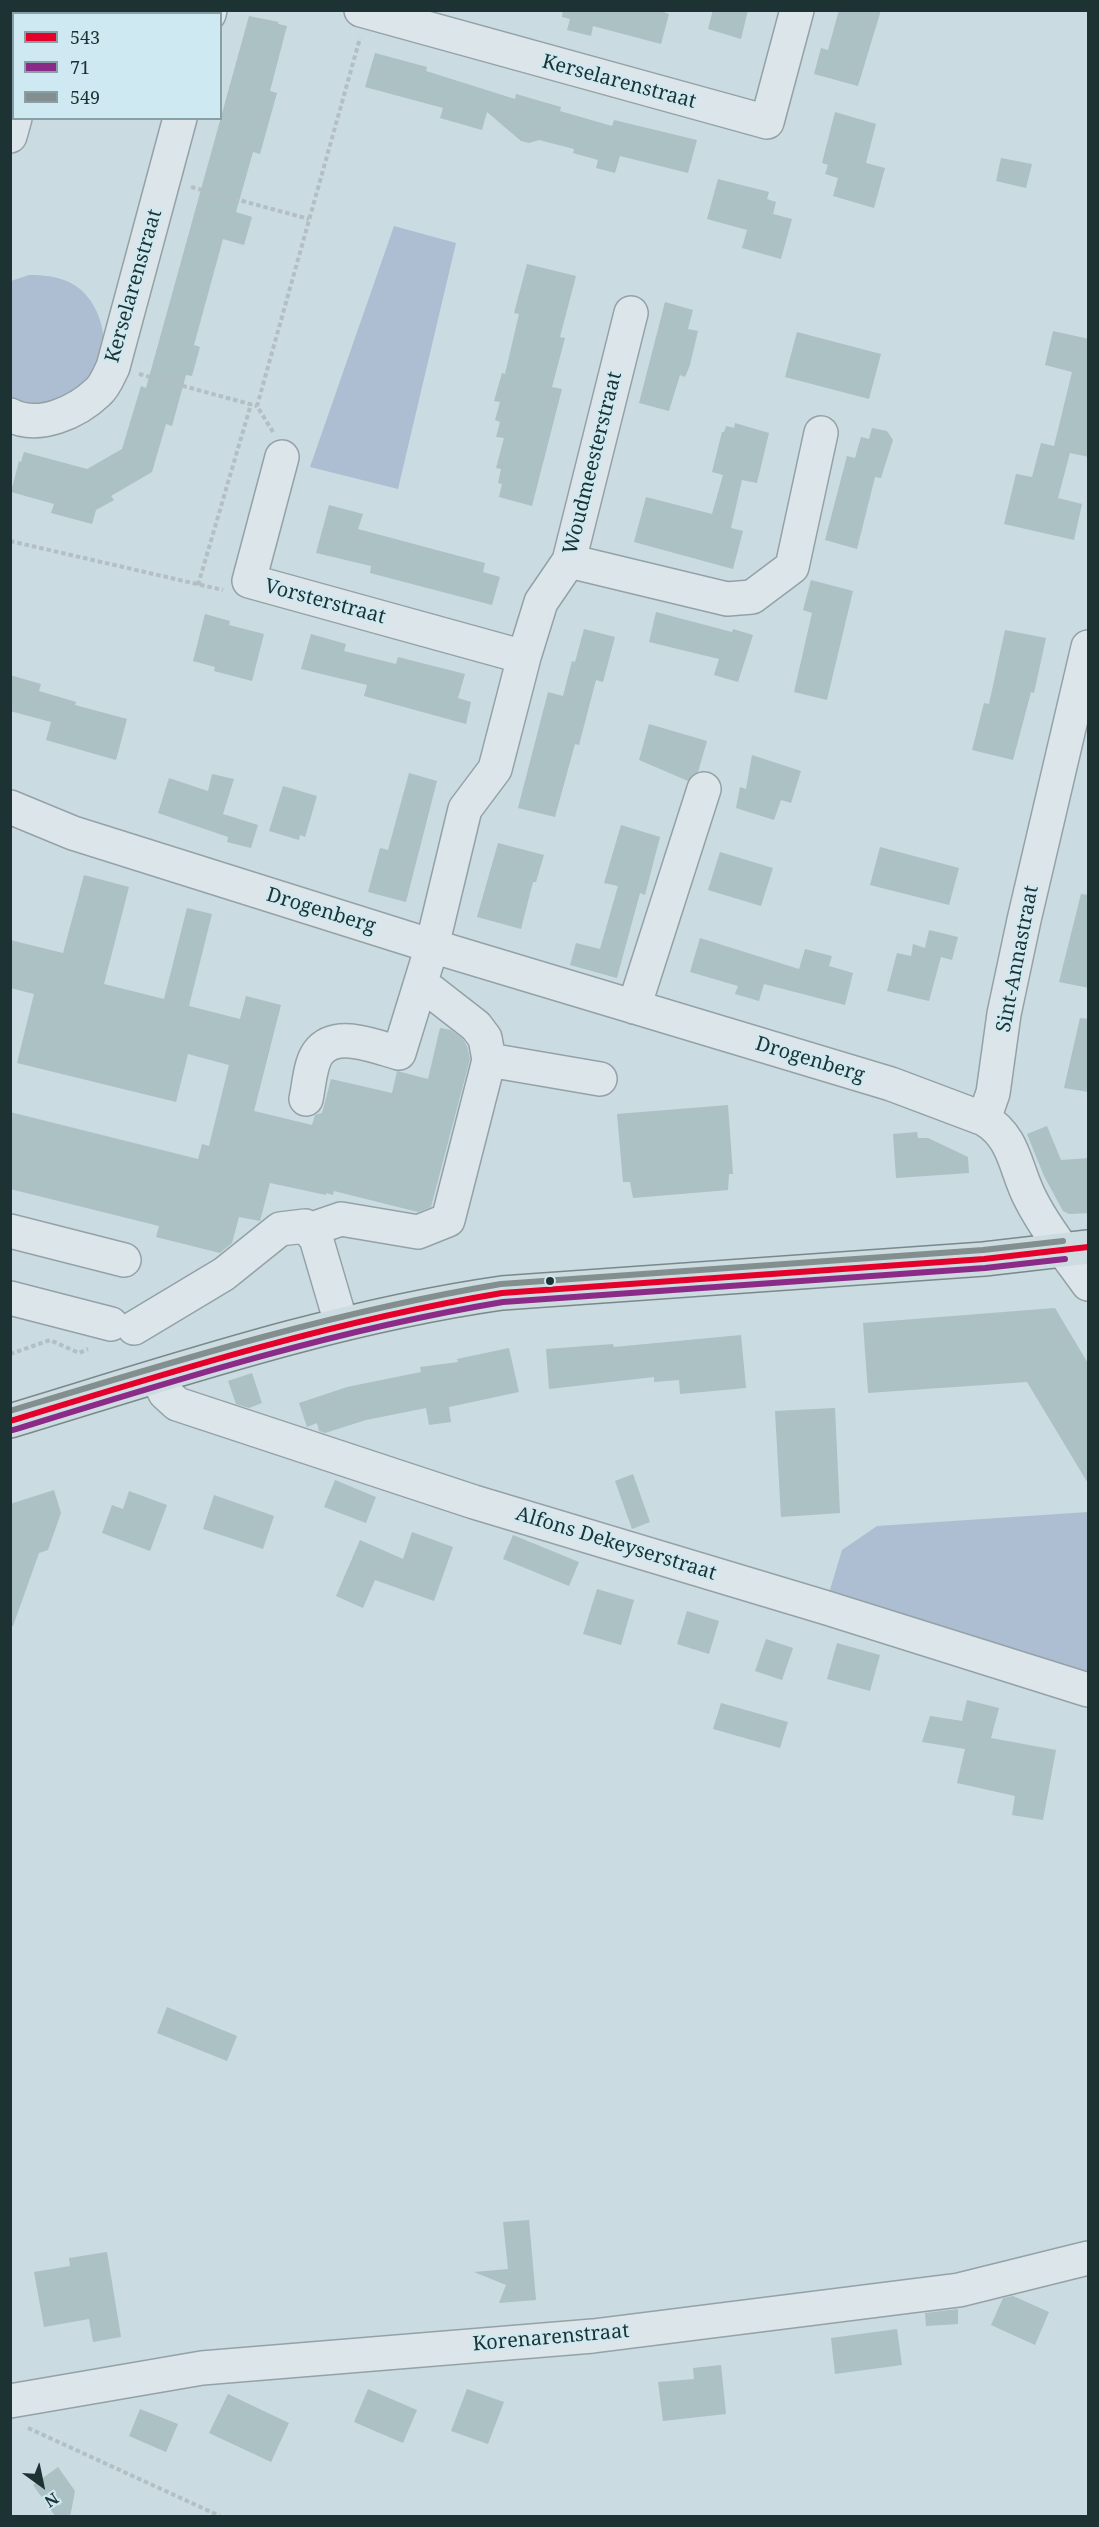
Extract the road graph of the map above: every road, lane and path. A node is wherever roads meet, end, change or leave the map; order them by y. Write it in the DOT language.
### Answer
graph roads {
  1 [pos="796,10"];
  2 [pos="364,11"];
  3 [pos="14,120"];
  4 [pos="179,120"];
  5 [pos="10,136"];
  6 [pos="164,179"];
  7 [pos="309,219"];
  8 [pos="632,313"];
  9 [pos="113,367"];
  10 [pos="251,404"];
  11 [pos="257,406"];
  12 [pos="10,415"];
  13 [pos="821,433"];
  14 [pos="282,457"];
  15 [pos="10,541"];
  16 [pos="569,561"];
  17 [pos="249,581"];
  18 [pos="198,585"];
  19 [pos="1089,647"];
  20 [pos="524,657"];
  21 [pos="704,789"];
  22 [pos="10,807"];
  23 [pos="432,946"];
  24 [pos="422,984"];
  25 [pos="634,1007"];
  26 [pos="489,1060"];
  27 [pos="600,1079"];
  28 [pos="306,1099"];
  29 [pos="984,1119"];
  30 [pos="309,1230"];
  31 [pos="10,1231"];
  32 [pos="1076,1249"];
  33 [pos="124,1260"];
  34 [pos="1089,1284"];
  35 [pos="10,1298"];
  36 [pos="341,1323"];
  37 [pos="157,1377"];
  38 [pos="10,1421"];
  39 [pos="1089,1690"];
  40 [pos="1089,2258"];
  41 [pos="15,2413"];
  42 [pos="220,2517"];
  1 -- 2 [label="street, Kerselarenstraat"];
  2 -- 7 [label="path"];
  3 -- 5 [label="street"];
  4 -- 6 [label="street, Kerselarenstraat"];
  6 -- 7 [label="path"];
  6 -- 9 [label="street, Kerselarenstraat"];
  7 -- 11 [label="path"];
  8 -- 16 [label="street, Woudmeesterstraat"];
  9 -- 10 [label="path"];
  9 -- 12 [label="street, Kerselarenstraat"];
  10 -- 11 [label="path"];
  10 -- 18 [label="path"];
  11 -- 14 [label="path"];
  13 -- 16 [label="street"];
  14 -- 17 [label="street, Vorsterstraat"];
  15 -- 18 [label="path"];
  16 -- 20 [label="street, Woudmeesterstraat"];
  17 -- 18 [label="path"];
  17 -- 20 [label="street, Vorsterstraat"];
  19 -- 29 [label="street, Sint-Annastraat"];
  20 -- 23 [label="street, Woudmeesterstraat"];
  21 -- 25 [label="street"];
  22 -- 23 [label="street, Drogenberg"];
  23 -- 24 [label="street, Woudmeesterstraat"];
  23 -- 25 [label="street, Drogenberg"];
  24 -- 26 [label="street"];
  24 -- 28 [label="street, Woudmeesterstraat"];
  25 -- 29 [label="street, Drogenberg"];
  26 -- 27 [label="street"];
  26 -- 30 [label="street"];
  29 -- 32 [label="street"];
  30 -- 35 [label="street"];
  30 -- 36 [label="street"];
  31 -- 33 [label="street"];
  32 -- 34 [label="street"];
  32 -- 36 [label="main road"];
  36 -- 37 [label="main road"];
  37 -- 38 [label="main road"];
  37 -- 39 [label="street, Alfons Dekeyserstraat"];
  40 -- 41 [label="street, Korenarenstraat"];
  41 -- 42 [label="path"];
}
